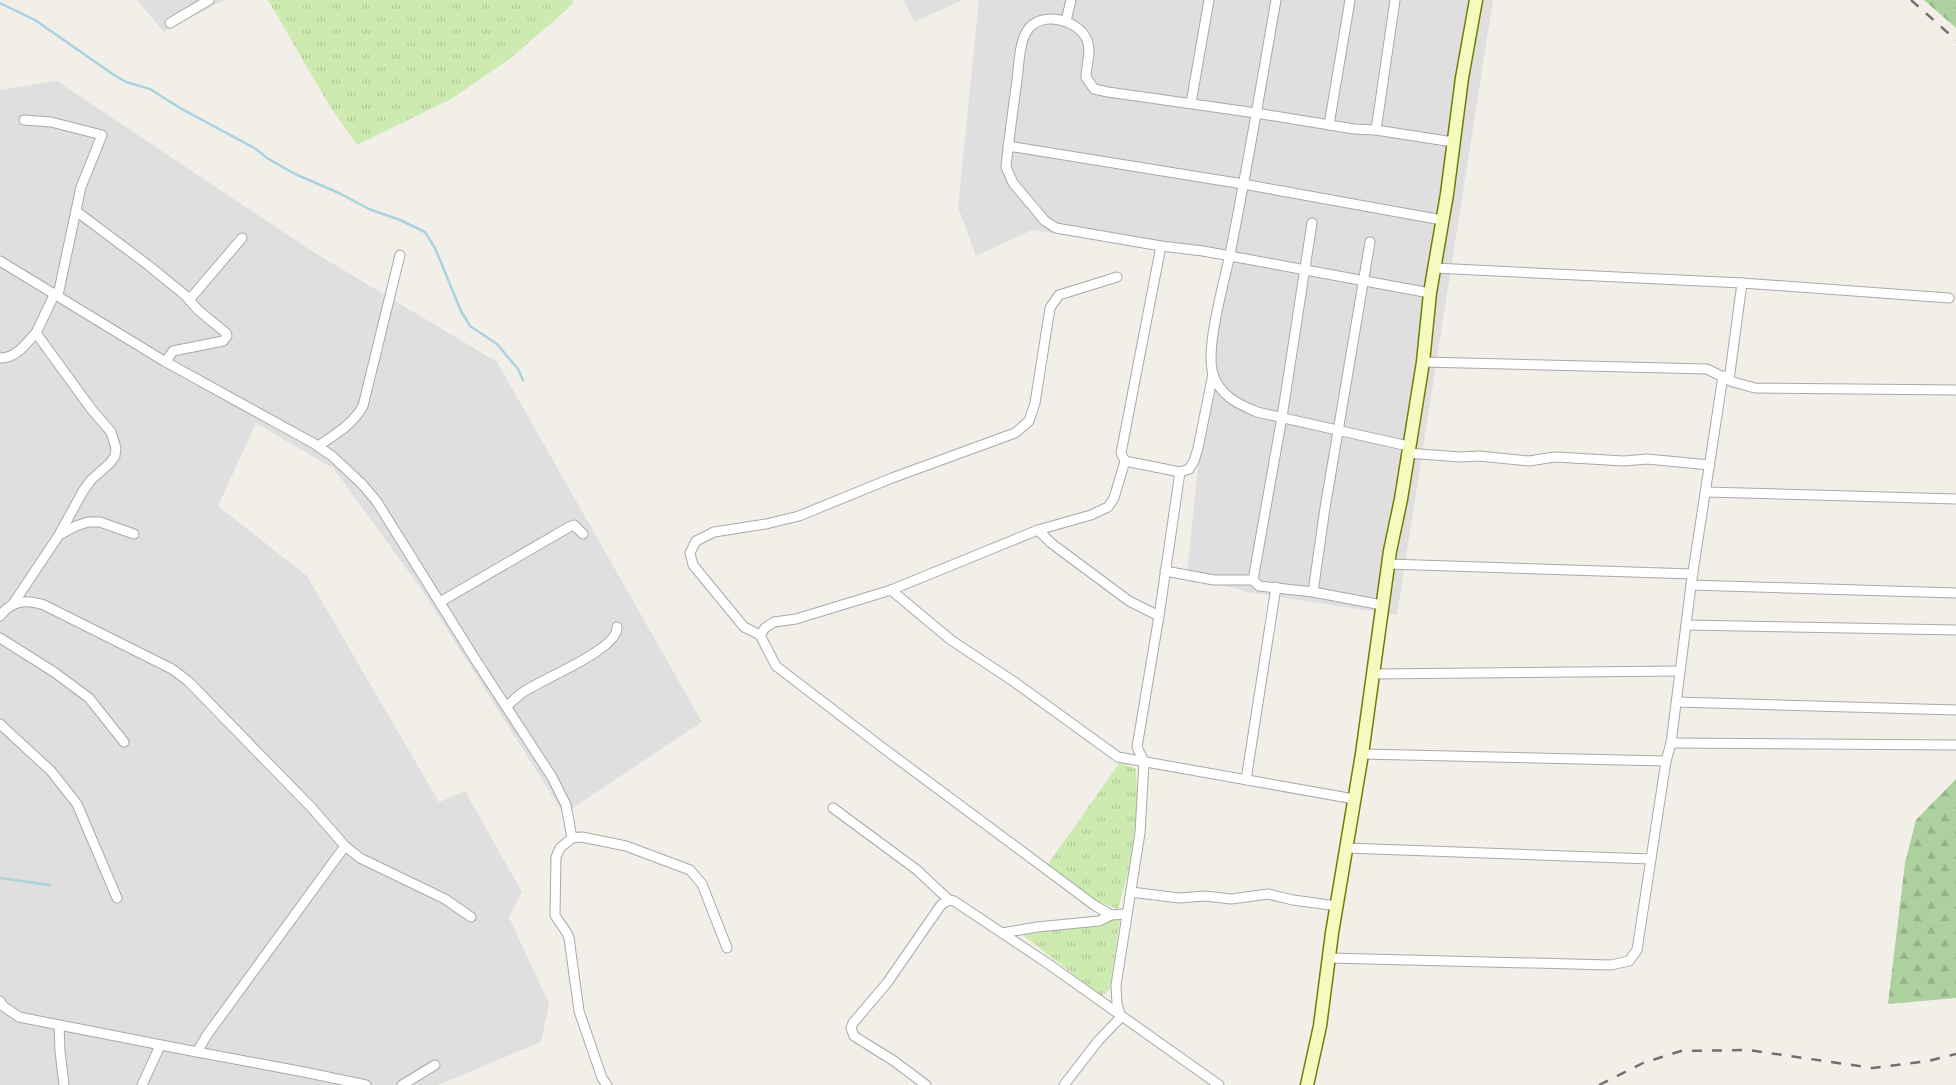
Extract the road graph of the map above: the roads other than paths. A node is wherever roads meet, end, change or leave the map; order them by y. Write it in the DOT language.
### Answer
graph roads {
  1 [pos="208,0"];
  2 [pos="1071,0"];
  3 [pos="1209,0"];
  4 [pos="1276,0"];
  5 [pos="1350,0"];
  6 [pos="1395,0"];
  7 [pos="1476,0"];
  8 [pos="1066,21"];
  9 [pos="170,23"];
  10 [pos="1191,103"];
  11 [pos="1256,113"];
  12 [pos="24,120"];
  13 [pos="1329,125"];
  14 [pos="1376,130"];
  15 [pos="1454,142"];
  16 [pos="1008,146"];
  17 [pos="1243,184"];
  18 [pos="76,211"];
  19 [pos="1442,220"];
  20 [pos="1312,223"];
  21 [pos="242,238"];
  22 [pos="1370,242"];
  23 [pos="1161,246"];
  24 [pos="400,255"];
  25 [pos="1230,256"];
  26 [pos="0,260"];
  27 [pos="1434,268"];
  28 [pos="1305,271"];
  29 [pos="1117,277"];
  30 [pos="1363,281"];
  31 [pos="1742,283"];
  32 [pos="1430,293"];
  33 [pos="56,294"];
  34 [pos="1949,298"];
  35 [pos="189,300"];
  36 [pos="36,333"];
  37 [pos="0,358"];
  38 [pos="166,361"];
  39 [pos="1423,362"];
  40 [pos="1213,374"];
  41 [pos="1726,378"];
  42 [pos="1956,390"];
  43 [pos="1282,416"];
  44 [pos="1338,430"];
  45 [pos="318,446"];
  46 [pos="1408,449"];
  47 [pos="1125,461"];
  48 [pos="1710,465"];
  49 [pos="1180,472"];
  50 [pos="1706,492"];
  51 [pos="1956,499"];
  52 [pos="1038,530"];
  53 [pos="134,534"];
  54 [pos="583,534"];
  55 [pos="59,535"];
  56 [pos="1388,564"];
  57 [pos="1165,571"];
  58 [pos="1693,574"];
  59 [pos="1253,580"];
  60 [pos="1691,585"];
  61 [pos="1276,587"];
  62 [pos="891,590"];
  63 [pos="1313,592"];
  64 [pos="1956,593"];
  65 [pos="440,602"];
  66 [pos="13,604"];
  67 [pos="1382,605"];
  68 [pos="0,616"];
  69 [pos="1159,616"];
  70 [pos="1686,625"];
  71 [pos="617,627"];
  72 [pos="1956,630"];
  73 [pos="760,636"];
  74 [pos="0,638"];
  75 [pos="1679,671"];
  76 [pos="1372,674"];
  77 [pos="1676,702"];
  78 [pos="507,706"];
  79 [pos="1956,710"];
  80 [pos="0,724"];
  81 [pos="124,742"];
  82 [pos="1671,744"];
  83 [pos="1956,745"];
  84 [pos="1362,754"];
  85 [pos="1666,761"];
  86 [pos="1144,762"];
  87 [pos="1246,780"];
  88 [pos="1354,799"];
  89 [pos="833,808"];
  90 [pos="572,838"];
  91 [pos="345,846"];
  92 [pos="1346,848"];
  93 [pos="1651,859"];
  94 [pos="1131,892"];
  95 [pos="117,898"];
  96 [pos="949,900"];
  97 [pos="1336,906"];
  98 [pos="1126,914"];
  99 [pos="1111,915"];
  100 [pos="471,917"];
  101 [pos="1002,933"];
  102 [pos="727,948"];
  103 [pos="1329,958"];
  104 [pos="0,1001"];
  105 [pos="1121,1017"];
  106 [pos="59,1025"];
  107 [pos="160,1046"];
  108 [pos="197,1052"];
  109 [pos="435,1065"];
  110 [pos="64,1085"];
  111 [pos="142,1085"];
  112 [pos="366,1085"];
  113 [pos="402,1085"];
  114 [pos="607,1085"];
  115 [pos="926,1085"];
  116 [pos="1064,1085"];
  117 [pos="1219,1085"];
  118 [pos="1307,1085"];
  1 -- 9 [label="street"];
  2 -- 8 [label="street"];
  3 -- 10 [label="street"];
  4 -- 11 [label="street"];
  5 -- 13 [label="street"];
  6 -- 14 [label="street"];
  7 -- 15 [label="street"];
  8 -- 10 [label="street"];
  8 -- 16 [label="street"];
  10 -- 11 [label="street"];
  11 -- 13 [label="street"];
  11 -- 17 [label="street"];
  12 -- 18 [label="street"];
  13 -- 14 [label="street"];
  14 -- 15 [label="street"];
  15 -- 19 [label="street"];
  16 -- 17 [label="street"];
  16 -- 23 [label="street"];
  17 -- 19 [label="street"];
  17 -- 25 [label="street"];
  18 -- 33 [label="street"];
  18 -- 35 [label="street"];
  19 -- 27 [label="street"];
  20 -- 28 [label="street"];
  21 -- 35 [label="street"];
  22 -- 30 [label="street"];
  23 -- 25 [label="street"];
  23 -- 47 [label="street"];
  24 -- 45 [label="street"];
  25 -- 28 [label="street"];
  25 -- 40 [label="street"];
  26 -- 33 [label="street"];
  27 -- 31 [label="street"];
  27 -- 32 [label="street"];
  28 -- 30 [label="street"];
  28 -- 43 [label="street"];
  29 -- 73 [label="street"];
  30 -- 32 [label="street"];
  30 -- 44 [label="street"];
  31 -- 34 [label="street"];
  31 -- 41 [label="street"];
  32 -- 39 [label="street"];
  33 -- 36 [label="street"];
  33 -- 38 [label="street"];
  35 -- 38 [label="street"];
  36 -- 37 [label="street"];
  36 -- 55 [label="street"];
  38 -- 45 [label="street"];
  39 -- 41 [label="street"];
  39 -- 46 [label="street"];
  40 -- 43 [label="street"];
  40 -- 49 [label="street"];
  41 -- 42 [label="street"];
  41 -- 48 [label="street"];
  43 -- 44 [label="street"];
  43 -- 59 [label="street"];
  44 -- 46 [label="street"];
  44 -- 63 [label="street"];
  45 -- 65 [label="street"];
  46 -- 48 [label="street"];
  46 -- 56 [label="street"];
  47 -- 49 [label="street"];
  47 -- 52 [label="street"];
  48 -- 50 [label="street"];
  49 -- 57 [label="street"];
  50 -- 51 [label="street"];
  50 -- 58 [label="street"];
  52 -- 62 [label="street"];
  52 -- 69 [label="street"];
  53 -- 55 [label="street"];
  54 -- 65 [label="street"];
  55 -- 66 [label="street"];
  56 -- 58 [label="street"];
  56 -- 67 [label="street"];
  57 -- 59 [label="street"];
  57 -- 69 [label="street"];
  58 -- 60 [label="street"];
  59 -- 61 [label="street"];
  60 -- 64 [label="street"];
  60 -- 70 [label="street"];
  61 -- 63 [label="street"];
  61 -- 87 [label="street"];
  62 -- 73 [label="street"];
  62 -- 86 [label="street"];
  63 -- 67 [label="street"];
  65 -- 78 [label="street"];
  66 -- 68 [label="street"];
  66 -- 91 [label="street"];
  67 -- 76 [label="street"];
  69 -- 86 [label="street"];
  70 -- 72 [label="street"];
  70 -- 75 [label="street"];
  71 -- 78 [label="street"];
  73 -- 99 [label="street"];
  74 -- 81 [label="street"];
  75 -- 76 [label="street"];
  75 -- 77 [label="street"];
  76 -- 84 [label="street"];
  77 -- 79 [label="street"];
  77 -- 82 [label="street"];
  78 -- 90 [label="street"];
  80 -- 95 [label="street"];
  82 -- 83 [label="street"];
  82 -- 85 [label="street"];
  84 -- 85 [label="street"];
  84 -- 88 [label="street"];
  85 -- 93 [label="street"];
  86 -- 87 [label="street"];
  86 -- 94 [label="street"];
  87 -- 88 [label="street"];
  88 -- 92 [label="street"];
  89 -- 96 [label="street"];
  90 -- 102 [label="street"];
  90 -- 114 [label="street"];
  91 -- 100 [label="street"];
  91 -- 108 [label="street"];
  92 -- 93 [label="street"];
  92 -- 97 [label="street"];
  93 -- 103 [label="street"];
  94 -- 97 [label="street"];
  94 -- 98 [label="street"];
  96 -- 101 [label="street"];
  96 -- 115 [label="street"];
  97 -- 103 [label="street"];
  98 -- 99 [label="street"];
  98 -- 105 [label="street"];
  99 -- 101 [label="street"];
  101 -- 105 [label="street"];
  103 -- 118 [label="street"];
  104 -- 106 [label="street"];
  105 -- 116 [label="street"];
  105 -- 117 [label="street"];
  106 -- 107 [label="street"];
  106 -- 110 [label="street"];
  107 -- 108 [label="street"];
  107 -- 111 [label="street"];
  108 -- 112 [label="street"];
  109 -- 113 [label="street"];
}
